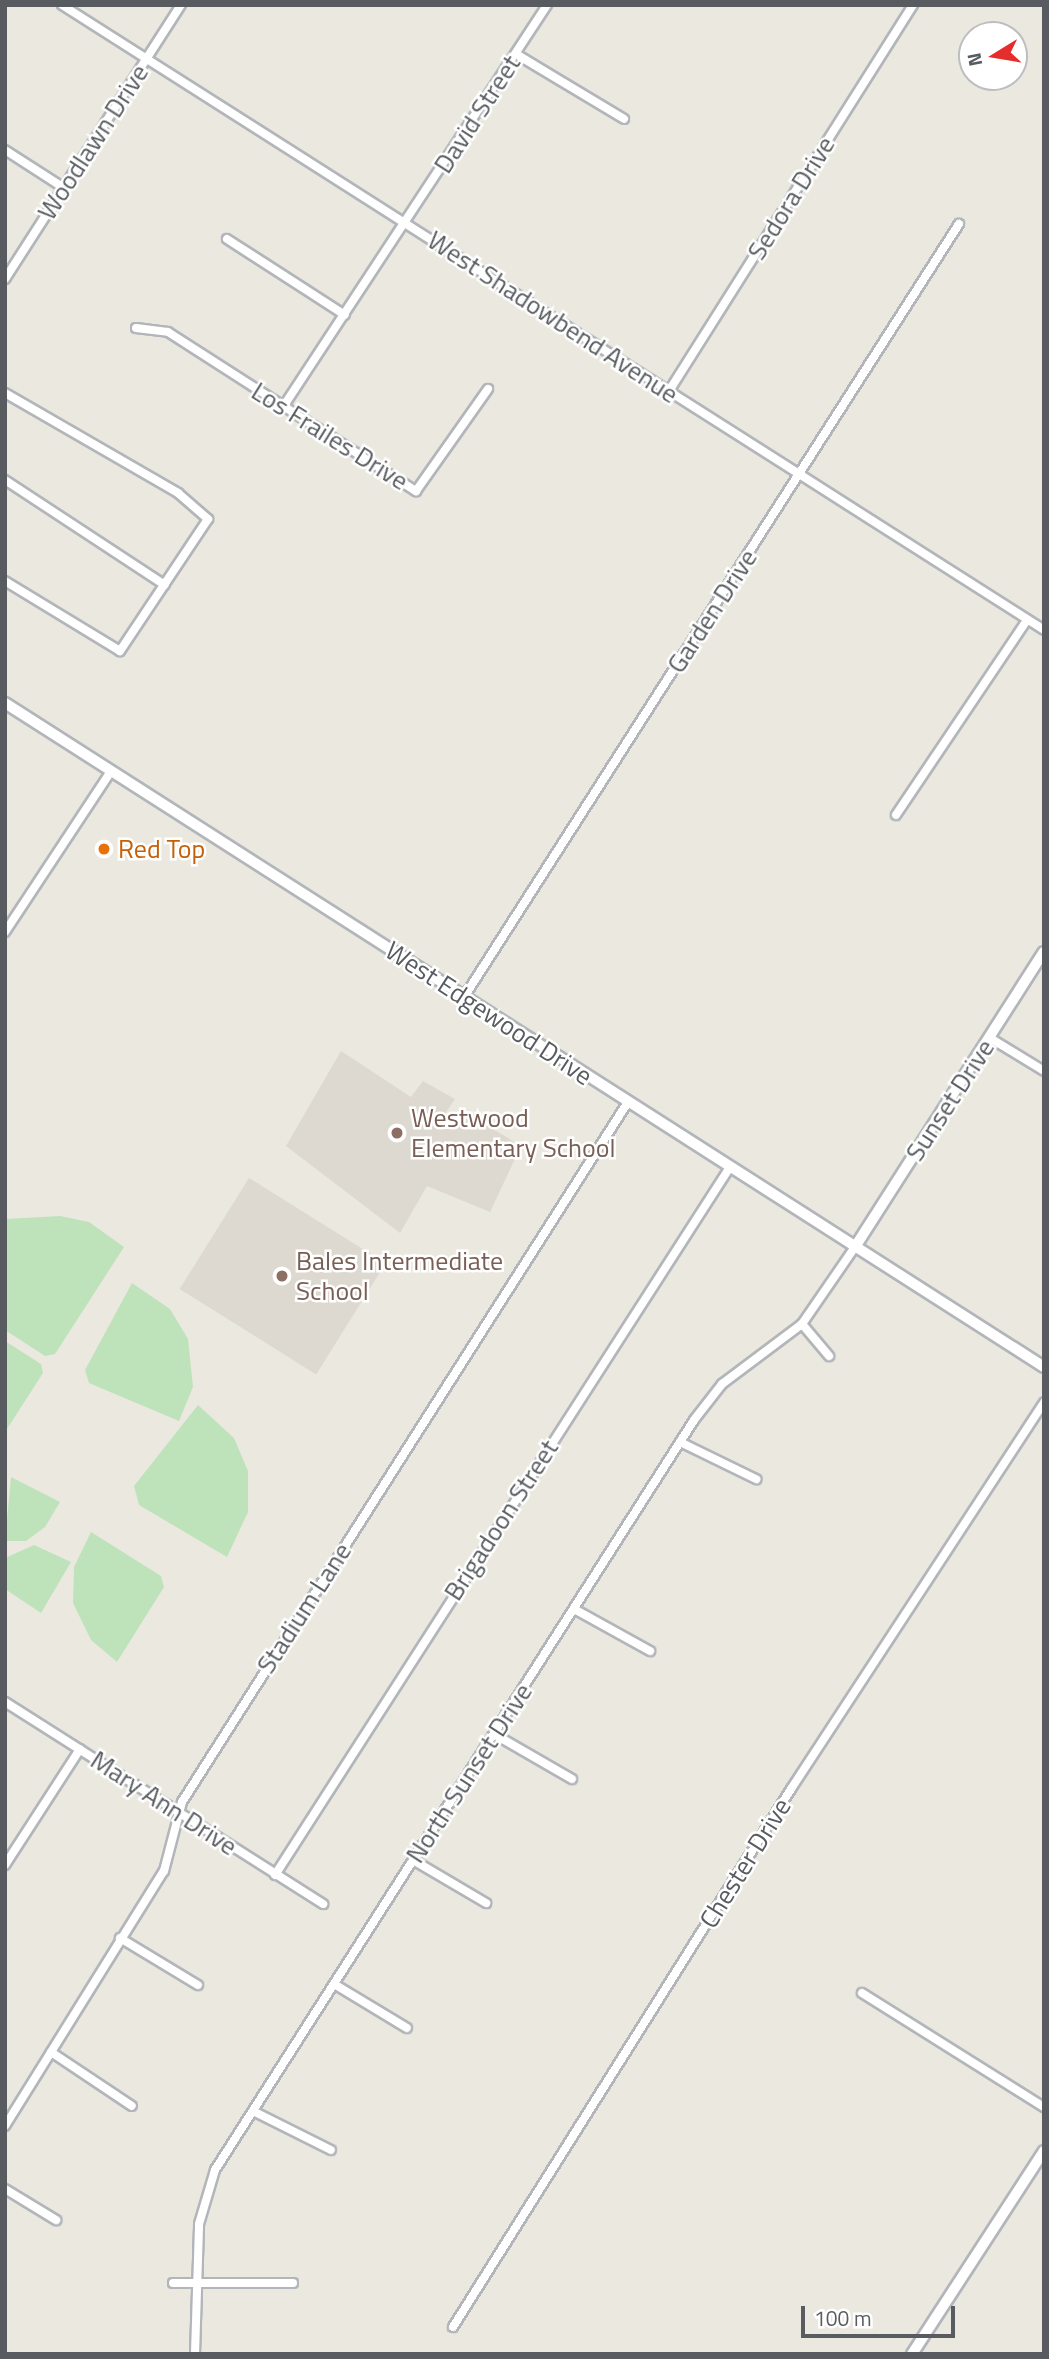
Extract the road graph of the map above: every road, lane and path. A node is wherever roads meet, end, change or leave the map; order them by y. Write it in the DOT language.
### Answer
graph roads {
  1 [pos="62,5"];
  2 [pos="181,5"];
  3 [pos="547,5"];
  4 [pos="911,6"];
  5 [pos="516,54"];
  6 [pos="147,59"];
  7 [pos="624,119"];
  8 [pos="5,150"];
  9 [pos="64,188"];
  10 [pos="406,223"];
  11 [pos="959,225"];
  12 [pos="228,239"];
  13 [pos="5,279"];
  14 [pos="345,315"];
  15 [pos="136,328"];
  16 [pos="488,389"];
  17 [pos="669,391"];
  18 [pos="5,393"];
  19 [pos="283,407"];
  20 [pos="800,475"];
  21 [pos="5,480"];
  22 [pos="5,581"];
  23 [pos="164,585"];
  24 [pos="1027,620"];
  25 [pos="1044,630"];
  26 [pos="5,703"];
  27 [pos="111,771"];
  28 [pos="896,815"];
  29 [pos="5,932"];
  30 [pos="1044,952"];
  31 [pos="464,996"];
  32 [pos="989,1038"];
  33 [pos="1044,1071"];
  34 [pos="628,1102"];
  35 [pos="730,1167"];
  36 [pos="855,1247"];
  37 [pos="803,1325"];
  38 [pos="829,1356"];
  39 [pos="1044,1367"];
  40 [pos="1044,1403"];
  41 [pos="680,1442"];
  42 [pos="756,1479"];
  43 [pos="574,1609"];
  44 [pos="650,1651"];
  45 [pos="5,1702"];
  46 [pos="494,1734"];
  47 [pos="80,1749"];
  48 [pos="572,1779"];
  49 [pos="180,1814"];
  50 [pos="413,1860"];
  51 [pos="5,1865"];
  52 [pos="275,1875"];
  53 [pos="485,1903"];
  54 [pos="323,1904"];
  55 [pos="120,1938"];
  56 [pos="334,1984"];
  57 [pos="198,1985"];
  58 [pos="862,1993"];
  59 [pos="407,2028"];
  60 [pos="51,2052"];
  61 [pos="132,2106"];
  62 [pos="1044,2107"];
  63 [pos="253,2111"];
  64 [pos="5,2126"];
  65 [pos="331,2150"];
  66 [pos="1044,2151"];
  67 [pos="5,2189"];
  68 [pos="56,2220"];
  69 [pos="173,2283"];
  70 [pos="192,2283"];
  71 [pos="293,2283"];
  72 [pos="453,2327"];
  73 [pos="195,2354"];
  74 [pos="912,2354"];
  1 -- 6 [label="street, West Shadowbend Avenue"];
  2 -- 6 [label="street, Woodlawn Drive"];
  3 -- 5 [label="street, David Street"];
  4 -- 17 [label="street, Sedora Drive"];
  5 -- 7 [label="street"];
  5 -- 10 [label="street, David Street"];
  6 -- 9 [label="street, Woodlawn Drive"];
  6 -- 10 [label="street, West Shadowbend Avenue"];
  8 -- 9 [label="street"];
  9 -- 13 [label="street, Woodlawn Drive"];
  10 -- 14 [label="street, David Street"];
  10 -- 17 [label="street, West Shadowbend Avenue"];
  11 -- 20 [label="street, Garden Drive"];
  12 -- 14 [label="street"];
  14 -- 19 [label="street, David Street"];
  15 -- 19 [label="street, Los Frailes Drive"];
  16 -- 19 [label="street, Los Frailes Drive"];
  17 -- 20 [label="street, West Shadowbend Avenue"];
  18 -- 23 [label="street"];
  20 -- 24 [label="street, West Shadowbend Avenue"];
  20 -- 31 [label="street, Garden Drive"];
  21 -- 23 [label="street"];
  22 -- 23 [label="street"];
  24 -- 25 [label="street, West Shadowbend Avenue"];
  24 -- 28 [label="street"];
  26 -- 27 [label="main road, West Edgewood Drive"];
  27 -- 29 [label="street"];
  27 -- 31 [label="main road, West Edgewood Drive"];
  30 -- 32 [label="street, Sunset Drive"];
  31 -- 34 [label="main road, West Edgewood Drive"];
  32 -- 33 [label="street"];
  32 -- 36 [label="street, Sunset Drive"];
  34 -- 35 [label="main road, West Edgewood Drive"];
  34 -- 49 [label="street, Stadium Lane"];
  35 -- 36 [label="main road, West Edgewood Drive"];
  35 -- 52 [label="street, Brigadoon Street"];
  36 -- 37 [label="street, North Sunset Drive"];
  36 -- 39 [label="main road, West Edgewood Drive"];
  37 -- 38 [label="street"];
  37 -- 41 [label="street, North Sunset Drive"];
  40 -- 72 [label="street, Chester Drive"];
  41 -- 42 [label="street"];
  41 -- 43 [label="street, North Sunset Drive"];
  43 -- 44 [label="street"];
  43 -- 46 [label="street, North Sunset Drive"];
  45 -- 47 [label="street, Mary Ann Drive"];
  46 -- 48 [label="street"];
  46 -- 50 [label="street, North Sunset Drive"];
  47 -- 49 [label="street, Mary Ann Drive"];
  47 -- 51 [label="street"];
  49 -- 52 [label="street, Mary Ann Drive"];
  49 -- 55 [label="street, Stadium Lane"];
  50 -- 53 [label="street"];
  50 -- 56 [label="street, North Sunset Drive"];
  52 -- 54 [label="street, Mary Ann Drive"];
  55 -- 57 [label="street"];
  55 -- 60 [label="street, Stadium Lane"];
  56 -- 59 [label="street"];
  56 -- 63 [label="street, North Sunset Drive"];
  58 -- 62 [label="street"];
  60 -- 61 [label="street"];
  60 -- 64 [label="street, Stadium Lane"];
  63 -- 65 [label="street"];
  63 -- 70 [label="street, North Sunset Drive"];
  66 -- 74 [label="street"];
  67 -- 68 [label="street"];
  69 -- 70 [label="street"];
  70 -- 71 [label="street"];
  70 -- 73 [label="street, North Sunset Drive"];
}
